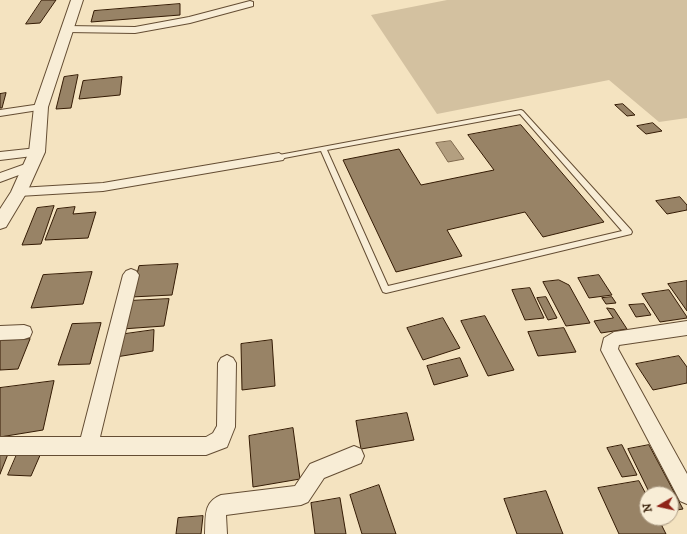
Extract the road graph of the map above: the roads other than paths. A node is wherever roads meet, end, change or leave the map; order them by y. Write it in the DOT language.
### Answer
graph roads {
  1 [pos="77,0"];
  2 [pos="250,4"];
  3 [pos="67,29"];
  4 [pos="42,107"];
  5 [pos="0,113"];
  6 [pos="323,149"];
  7 [pos="37,152"];
  8 [pos="0,156"];
  9 [pos="279,157"];
  10 [pos="31,166"];
  11 [pos="0,178"];
  12 [pos="19,192"];
  13 [pos="0,223"];
  14 [pos="131,275"];
  15 [pos="687,328"];
  16 [pos="24,332"];
  17 [pos="0,333"];
  18 [pos="227,363"];
  19 [pos="0,446"];
  20 [pos="88,446"];
  21 [pos="354,456"];
  22 [pos="687,494"];
  23 [pos="216,534"];
  1 -- 3 [label="street"];
  2 -- 3 [label="street"];
  3 -- 4 [label="street"];
  4 -- 5 [label="street"];
  4 -- 7 [label="street"];
  6 -- 6 [label="lane"];
  6 -- 9 [label="lane"];
  7 -- 8 [label="street"];
  7 -- 10 [label="street"];
  9 -- 12 [label="street"];
  10 -- 11 [label="street"];
  10 -- 12 [label="street"];
  12 -- 13 [label="street"];
  14 -- 20 [label="street"];
  15 -- 22 [label="street"];
  16 -- 17 [label="street"];
  18 -- 20 [label="street"];
  19 -- 20 [label="street"];
  21 -- 23 [label="street"];
}
